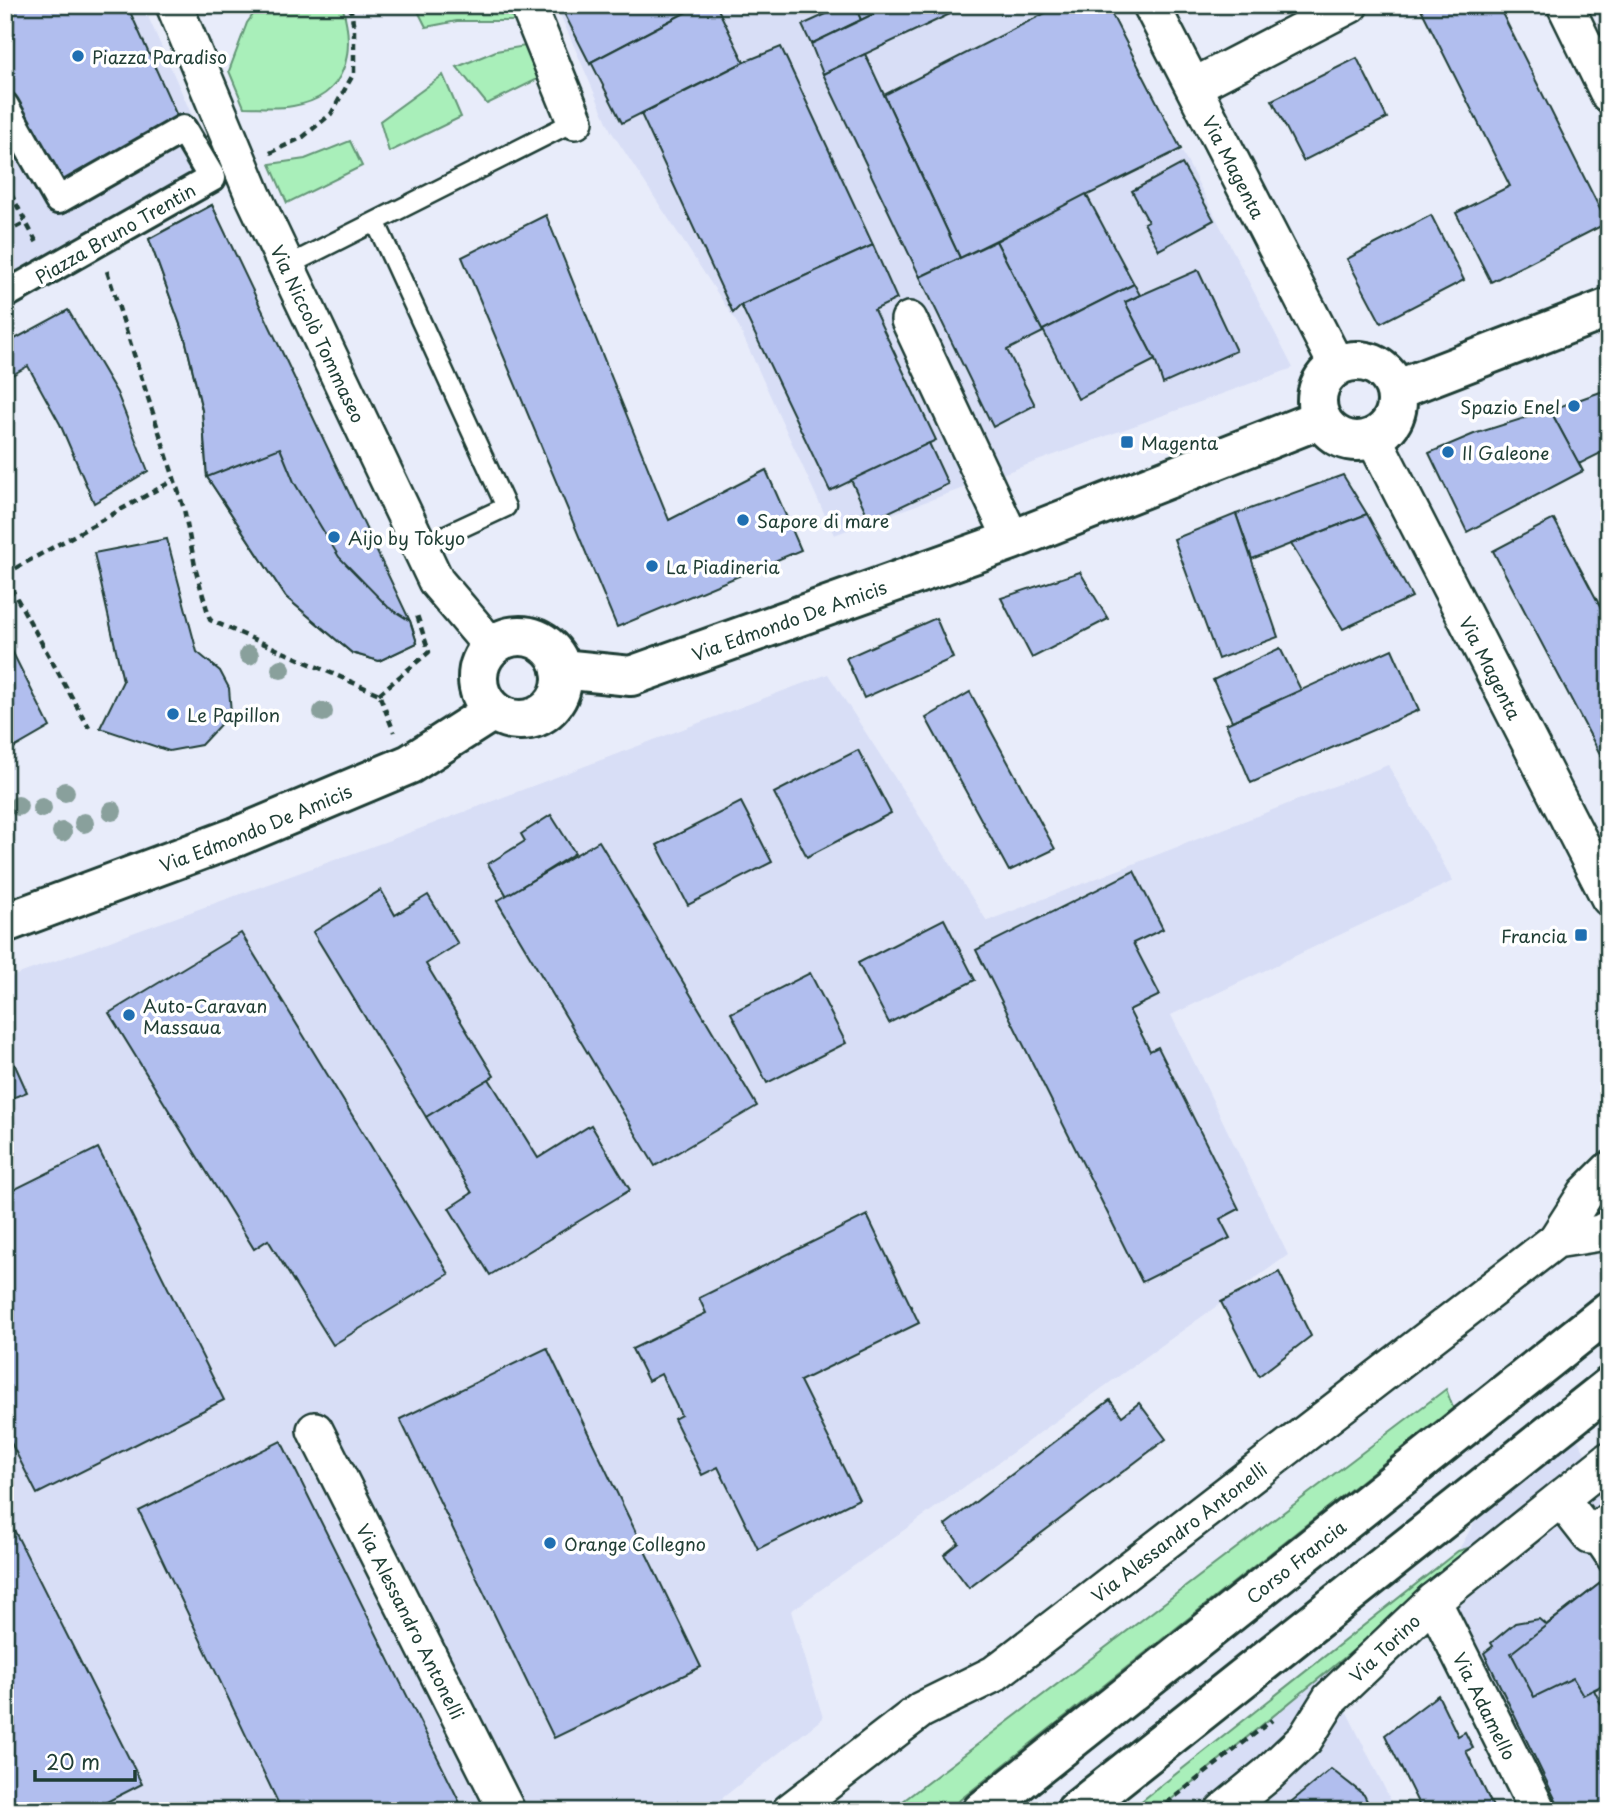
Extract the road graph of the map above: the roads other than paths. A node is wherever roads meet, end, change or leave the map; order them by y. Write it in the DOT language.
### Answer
graph roads {
  1 [pos="174,5"];
  2 [pos="528,5"];
  3 [pos="1151,5"];
  4 [pos="1350,5"];
  5 [pos="1565,5"];
  6 [pos="1194,86"];
  7 [pos="1609,95"];
  8 [pos="5,106"];
  9 [pos="575,121"];
  10 [pos="376,223"];
  11 [pos="287,267"];
  12 [pos="5,295"];
  13 [pos="1609,308"];
  14 [pos="909,320"];
  15 [pos="1337,366"];
  16 [pos="1396,390"];
  17 [pos="1320,419"];
  18 [pos="1373,437"];
  19 [pos="1012,540"];
  20 [pos="420,547"];
  21 [pos="492,646"];
  22 [pos="561,669"];
  23 [pos="493,711"];
  24 [pos="1609,898"];
  25 [pos="5,923"];
  26 [pos="1609,1170"];
  27 [pos="1609,1228"];
  28 [pos="1556,1240"];
  29 [pos="1609,1311"];
  30 [pos="1609,1387"];
  31 [pos="316,1430"];
  32 [pos="1609,1460"];
  33 [pos="1561,1499"];
  34 [pos="1603,1540"];
  35 [pos="1433,1601"];
  36 [pos="507,1811"];
  37 [pos="790,1811"];
  38 [pos="982,1811"];
  39 [pos="1076,1811"];
  40 [pos="1223,1811"];
  41 [pos="1538,1811"];
  1 -- 11 [label="street, Via Niccolò Tommaseo"];
  2 -- 9 [label="street"];
  3 -- 6 [label="street, Via Magenta"];
  4 -- 6 [label="street"];
  5 -- 7 [label="street"];
  6 -- 15 [label="street, Via Magenta"];
  8 -- 12 [label="street, Piazza Bruno Trentin"];
  9 -- 10 [label="lane"];
  10 -- 11 [label="lane"];
  10 -- 20 [label="lane"];
  11 -- 20 [label="street, Via Niccolò Tommaseo"];
  13 -- 16 [label="street"];
  14 -- 19 [label="street"];
  15 -- 16 [label="street"];
  15 -- 17 [label="street"];
  16 -- 18 [label="street"];
  17 -- 18 [label="street"];
  17 -- 19 [label="street, Via Edmondo De Amicis"];
  18 -- 24 [label="street, Via Magenta"];
  19 -- 22 [label="street, Via Edmondo De Amicis"];
  20 -- 21 [label="street, Via Niccolò Tommaseo"];
  21 -- 22 [label="street"];
  21 -- 23 [label="street"];
  22 -- 23 [label="street"];
  23 -- 25 [label="street, Via Edmondo De Amicis"];
  26 -- 28 [label="street, Via Alessandro Antonelli"];
  27 -- 28 [label="street, Via Alessandro Antonelli"];
  28 -- 37 [label="street, Via Alessandro Antonelli"];
  29 -- 38 [label="street, Corso Francia"];
  30 -- 39 [label="street"];
  31 -- 36 [label="street, Via Alessandro Antonelli"];
  32 -- 33 [label="street, Via Torino"];
  33 -- 34 [label="street"];
  33 -- 35 [label="street, Via Torino"];
  35 -- 40 [label="street, Via Torino"];
  35 -- 41 [label="street, Via Adamello"];
}
